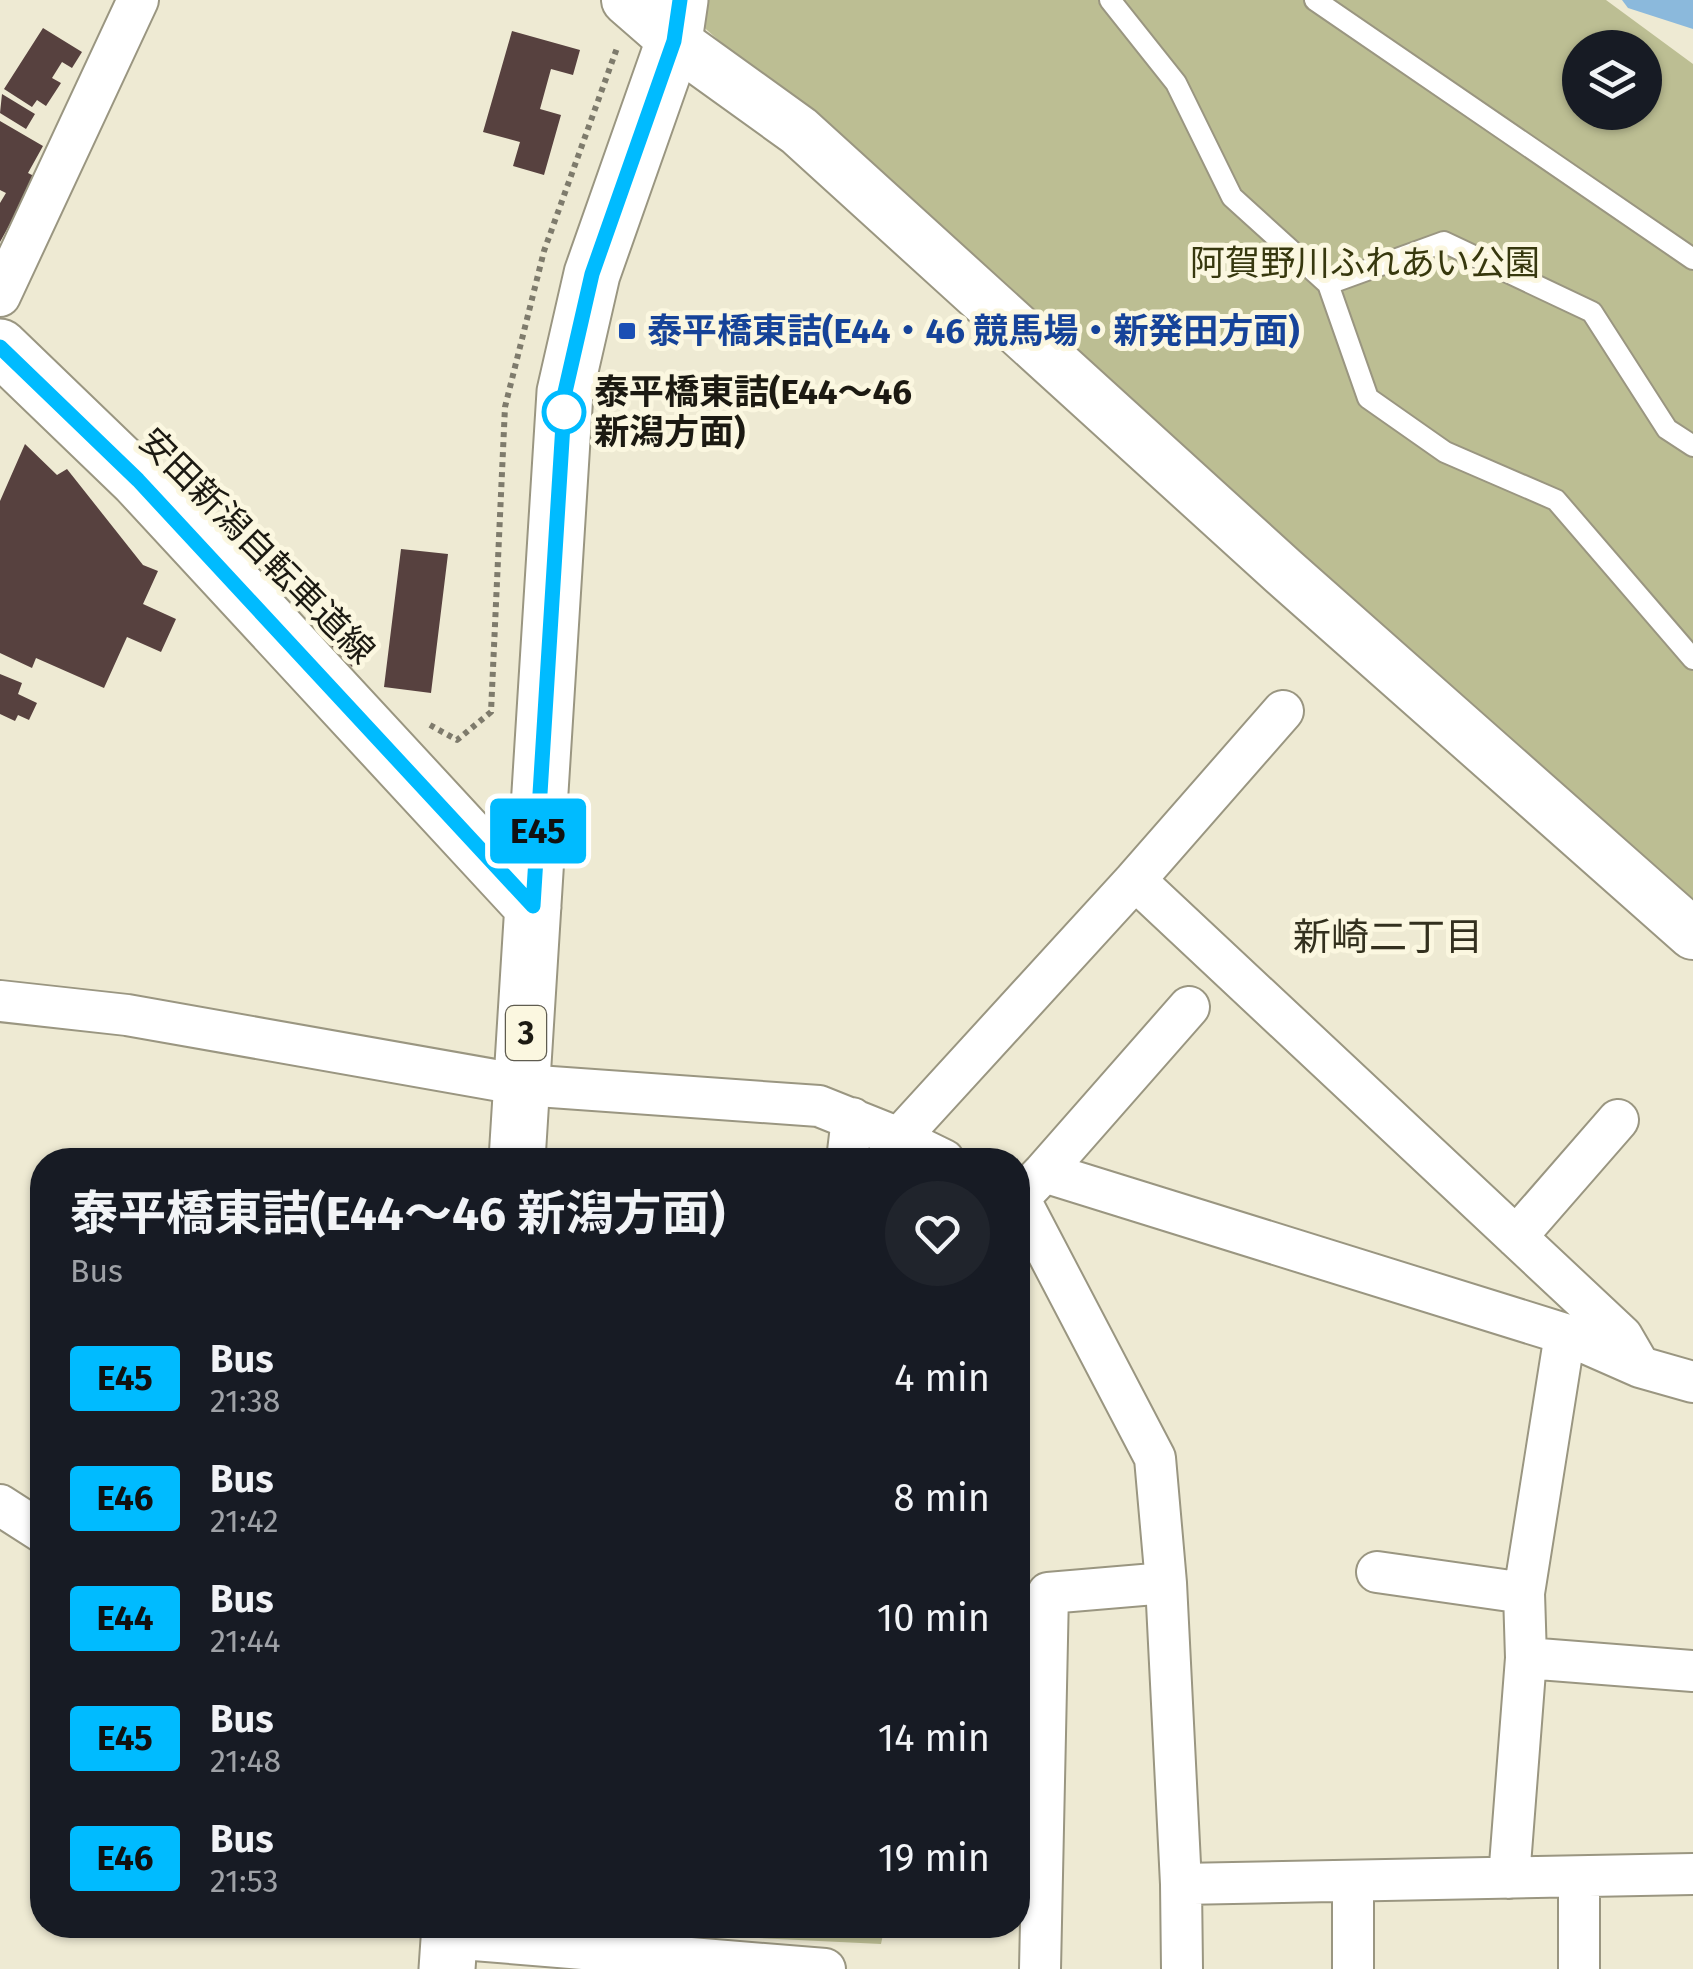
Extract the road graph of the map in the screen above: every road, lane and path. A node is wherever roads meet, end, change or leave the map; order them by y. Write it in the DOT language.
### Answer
graph roads {
  1 [pos="138,0"];
  2 [pos="1110,0"];
  3 [pos="1315,0"];
  4 [pos="651,19"];
  5 [pos="1693,259"];
  6 [pos="1328,284"];
  7 [pos="0,296"];
  8 [pos="0,347"];
  9 [pos="1693,446"];
  10 [pos="1693,659"];
  11 [pos="1282,712"];
  12 [pos="425,722"];
  13 [pos="1135,880"];
  14 [pos="533,906"];
  15 [pos="1693,934"];
  16 [pos="0,1001"];
  17 [pos="1189,1007"];
  18 [pos="523,1085"];
  19 [pos="852,1118"];
  20 [pos="1618,1120"];
  21 [pos="900,1138"];
  22 [pos="517,1148"];
  23 [pos="849,1148"];
  24 [pos="920,1148"];
  25 [pos="1030,1185"];
  26 [pos="1030,1189"];
  27 [pos="1030,1194"];
  28 [pos="1516,1237"];
  29 [pos="1565,1334"];
  30 [pos="1640,1366"];
  31 [pos="1693,1382"];
  32 [pos="0,1505"];
  33 [pos="30,1524"];
  34 [pos="1377,1572"];
  35 [pos="1166,1583"];
  36 [pos="1524,1594"];
  37 [pos="1526,1658"];
  38 [pos="1693,1672"];
  39 [pos="1693,1874"];
  40 [pos="1579,1876"];
  41 [pos="1509,1878"];
  42 [pos="1353,1881"];
  43 [pos="1182,1884"];
  44 [pos="449,1944"];
  45 [pos="825,1969"];
  46 [pos="1040,1969"];
  47 [pos="1182,1969"];
  48 [pos="1353,1969"];
  49 [pos="1579,1969"];
  1 -- 7 [label="street"];
  2 -- 6 [label="lane"];
  3 -- 5 [label="lane"];
  4 -- 12 [label="path"];
  4 -- 14 [label="main road, 3"];
  4 -- 15 [label="street"];
  6 -- 9 [label="lane"];
  6 -- 10 [label="lane"];
  8 -- 14 [label="main road"];
  11 -- 13 [label="street"];
  13 -- 21 [label="street"];
  13 -- 28 [label="street"];
  14 -- 18 [label="main road, 3"];
  16 -- 18 [label="street"];
  17 -- 25 [label="street"];
  18 -- 19 [label="street"];
  18 -- 22 [label="main road, 3"];
  19 -- 21 [label="street"];
  19 -- 23 [label="street"];
  20 -- 28 [label="street"];
  21 -- 24 [label="street"];
  26 -- 29 [label="street"];
  27 -- 35 [label="street"];
  28 -- 30 [label="street"];
  29 -- 30 [label="street"];
  29 -- 36 [label="street"];
  30 -- 31 [label="street"];
  32 -- 33 [label="street"];
  34 -- 36 [label="street"];
  35 -- 43 [label="street"];
  35 -- 46 [label="street"];
  36 -- 37 [label="street"];
  37 -- 38 [label="street"];
  37 -- 41 [label="street"];
  39 -- 40 [label="street"];
  40 -- 41 [label="street"];
  40 -- 49 [label="street"];
  41 -- 42 [label="street"];
  42 -- 43 [label="street"];
  42 -- 48 [label="street"];
  43 -- 47 [label="street"];
  44 -- 45 [label="street"];
}
